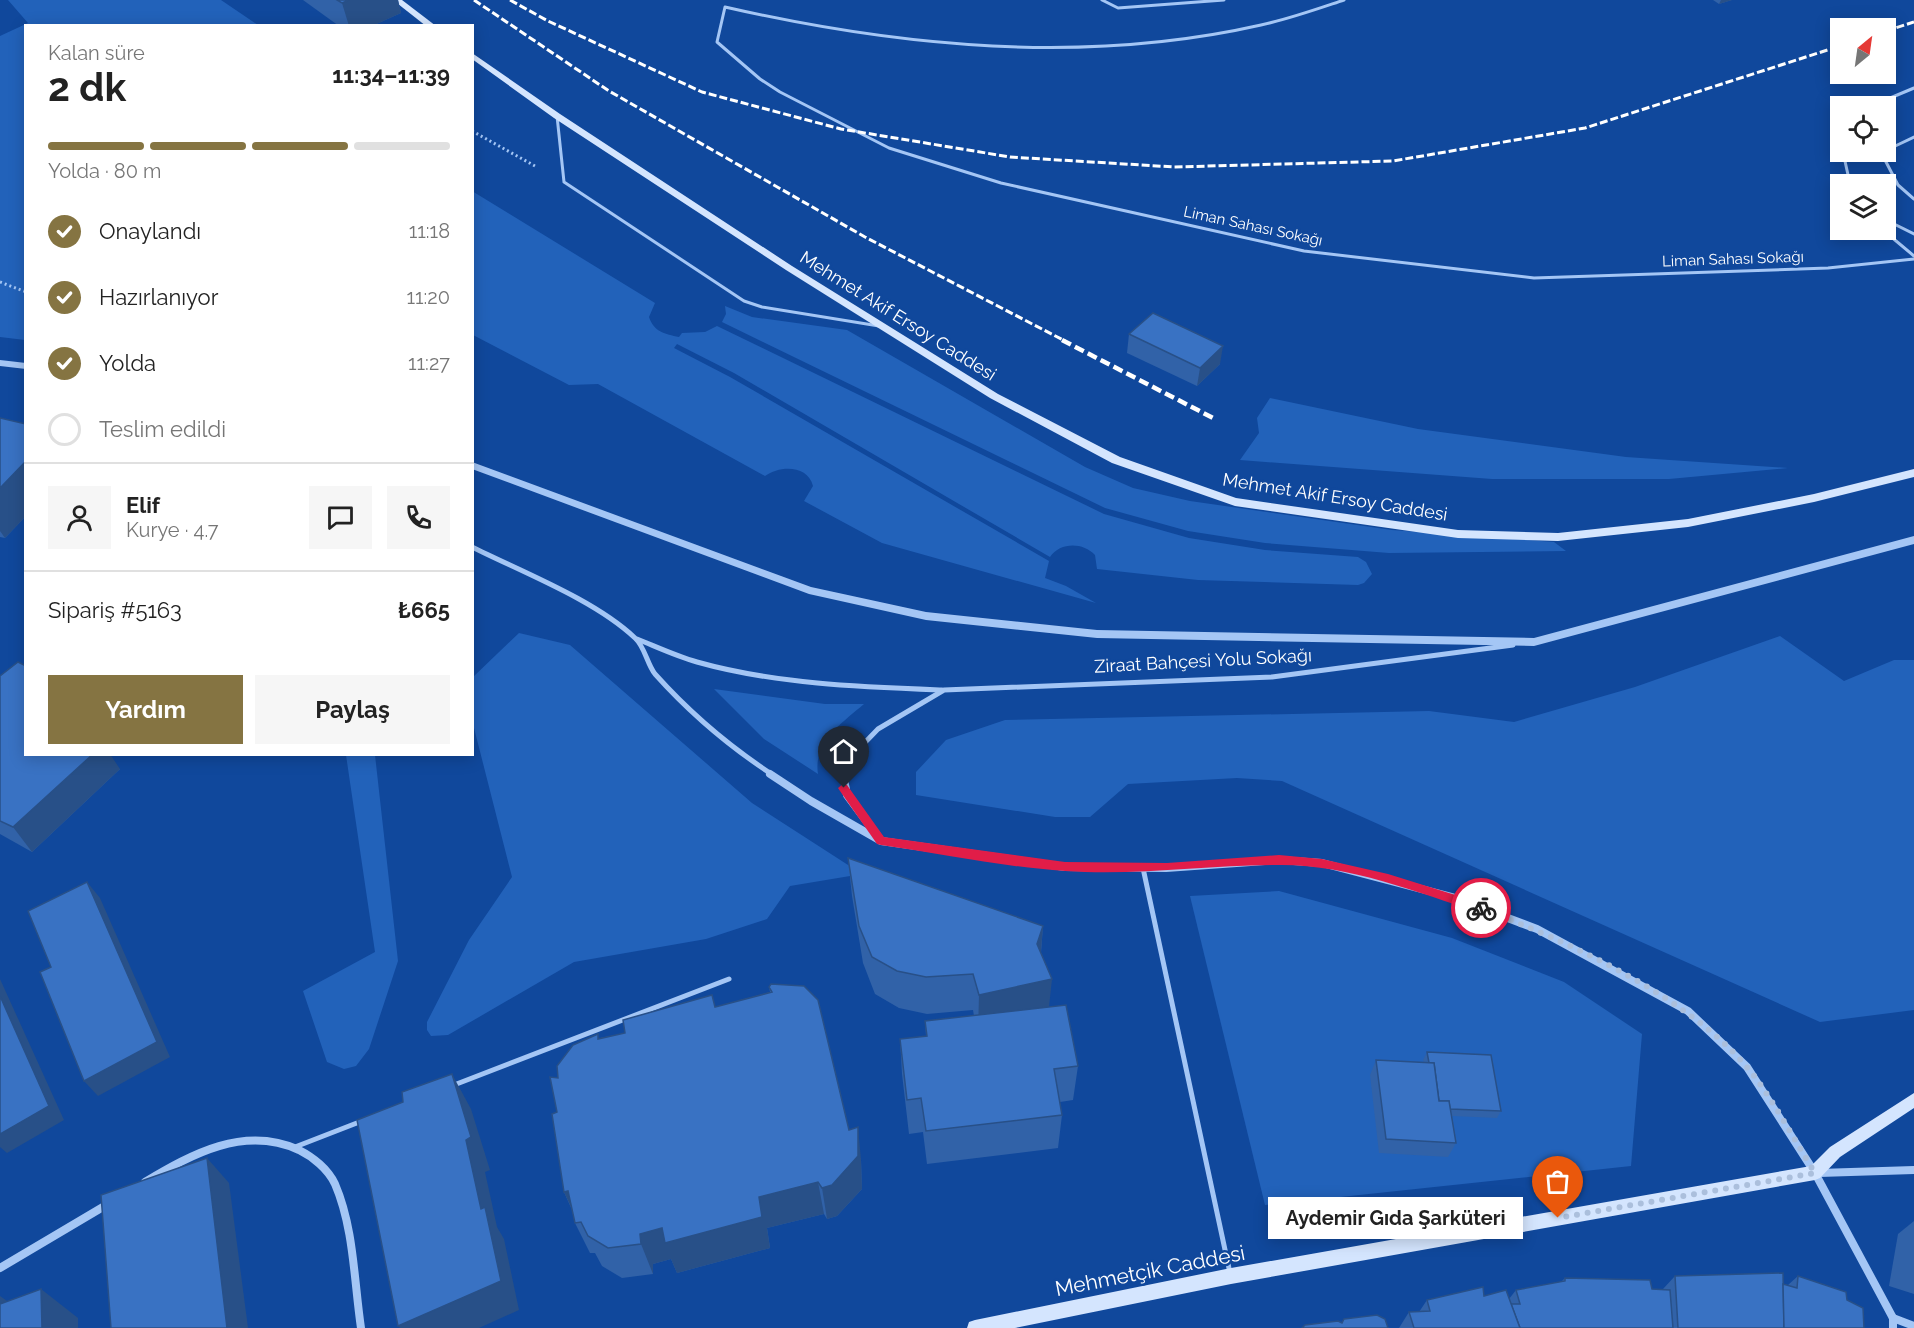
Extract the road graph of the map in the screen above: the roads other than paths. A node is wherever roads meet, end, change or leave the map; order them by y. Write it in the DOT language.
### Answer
graph roads {
  1 [pos="397,0"];
  2 [pos="1102,0"];
  3 [pos="1224,0"];
  4 [pos="1344,0"];
  5 [pos="429,24"];
  6 [pos="474,56"];
  7 [pos="1914,88"];
  8 [pos="1895,96"];
  9 [pos="557,116"];
  10 [pos="1914,137"];
  11 [pos="1914,199"];
  12 [pos="1896,225"];
  13 [pos="1914,234"];
  14 [pos="1894,240"];
  15 [pos="1914,257"];
  16 [pos="882,326"];
  17 [pos="0,363"];
  18 [pos="24,366"];
  19 [pos="474,466"];
  20 [pos="1914,473"];
  21 [pos="1914,540"];
  22 [pos="474,548"];
  23 [pos="637,639"];
  24 [pos="1534,642"];
  25 [pos="944,690"];
  26 [pos="881,841"];
  27 [pos="1143,867"];
  28 [pos="729,979"];
  29 [pos="451,1087"];
  30 [pos="1914,1100"];
  31 [pos="373,1117"];
  32 [pos="295,1147"];
  33 [pos="1914,1170"];
  34 [pos="1815,1173"];
  35 [pos="139,1185"];
  36 [pos="119,1197"];
  37 [pos="0,1268"];
  38 [pos="1231,1276"];
  39 [pos="1893,1318"];
  40 [pos="1914,1326"];
  41 [pos="361,1328"];
  42 [pos="975,1328"];
  43 [pos="1893,1328"];
  1 -- 5 [label="main road"];
  2 -- 3 [label="lane"];
  4 -- 15 [label="lane, Liman Sahası Sokağı"];
  6 -- 9 [label="main road, Mehmet Akif Ersoy Caddesi"];
  7 -- 8 [label="lane"];
  9 -- 16 [label="main road, Mehmet Akif Ersoy Caddesi"];
  9 -- 16 [label="lane"];
  10 -- 11 [label="lane"];
  12 -- 13 [label="lane"];
  14 -- 15 [label="lane"];
  16 -- 20 [label="main road, Mehmet Akif Ersoy Caddesi"];
  17 -- 18 [label="street"];
  19 -- 24 [label="street"];
  21 -- 24 [label="street"];
  22 -- 23 [label="street, Ziraat Bahçesi Yolu Sokağı"];
  23 -- 25 [label="street, Ziraat Bahçesi Yolu Sokağı"];
  23 -- 26 [label="street, Ziraat Bahçesi Yolu Sokağı"];
  24 -- 25 [label="street, Ziraat Bahçesi Yolu Sokağı"];
  25 -- 26 [label="street, Ziraat Bahçesi Yolu Sokağı"];
  26 -- 27 [label="street, Ziraat Bahçesi Yolu Sokağı"];
  27 -- 34 [label="street, Ziraat Bahçesi Yolu Sokağı"];
  27 -- 38 [label="lane"];
  28 -- 29 [label="lane"];
  30 -- 34 [label="main road"];
  31 -- 32 [label="lane"];
  32 -- 35 [label="street"];
  32 -- 41 [label="street"];
  33 -- 34 [label="street"];
  34 -- 38 [label="main road, Mehmetçik Caddesi"];
  34 -- 39 [label="street, Ziraat Bahçesi Yolu Sokağı"];
  36 -- 37 [label="street"];
  38 -- 42 [label="main road, Mehmetçik Caddesi"];
  39 -- 40 [label="street"];
  39 -- 43 [label="street"];
}
